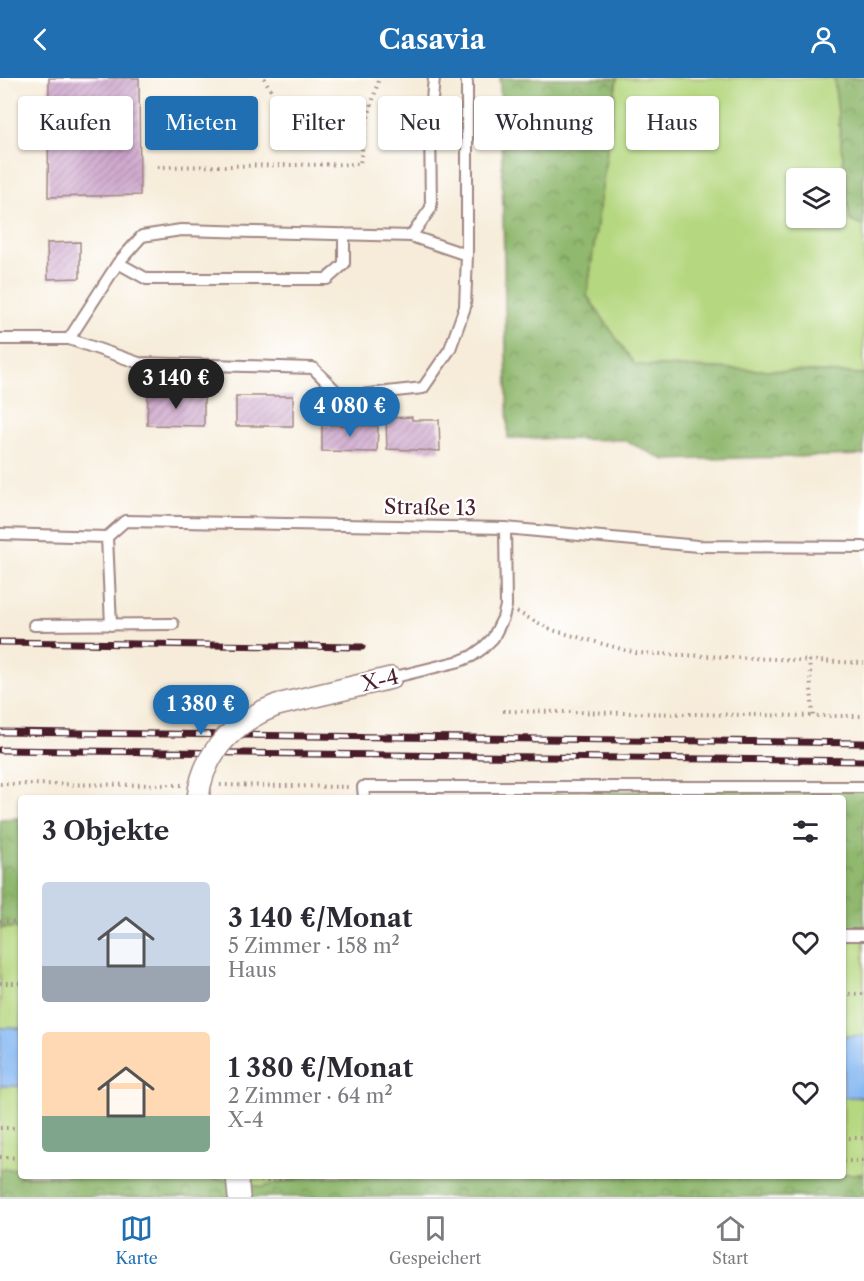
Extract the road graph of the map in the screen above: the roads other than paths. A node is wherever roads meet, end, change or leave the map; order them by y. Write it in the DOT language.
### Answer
graph roads {
  1 [pos="434,78"];
  2 [pos="466,78"];
  3 [pos="344,234"];
  4 [pos="411,236"];
  5 [pos="467,255"];
  6 [pos="118,263"];
  7 [pos="0,339"];
  8 [pos="69,339"];
  9 [pos="505,528"];
  10 [pos="0,534"];
  11 [pos="107,537"];
  12 [pos="864,547"];
  13 [pos="173,624"];
  14 [pos="111,625"];
  15 [pos="34,626"];
  16 [pos="391,678"];
  17 [pos="864,787"];
  18 [pos="199,795"];
  19 [pos="364,795"];
  20 [pos="846,935"];
  21 [pos="864,935"];
  22 [pos="237,1179"];
  23 [pos="239,1197"];
  1 -- 4 [label="lane"];
  2 -- 5 [label="lane"];
  3 -- 4 [label="lane"];
  3 -- 6 [label="lane"];
  3 -- 6 [label="lane"];
  4 -- 5 [label="lane"];
  5 -- 8 [label="lane"];
  6 -- 8 [label="lane"];
  7 -- 8 [label="lane"];
  9 -- 11 [label="lane, Straße 13"];
  9 -- 12 [label="lane, Straße 13"];
  9 -- 16 [label="lane, X-4"];
  10 -- 11 [label="lane"];
  11 -- 14 [label="lane"];
  13 -- 14 [label="lane"];
  14 -- 15 [label="lane"];
  16 -- 18 [label="street, X-4, bridge"];
  17 -- 19 [label="lane"];
  20 -- 21 [label="lane"];
  22 -- 23 [label="street"];
}
